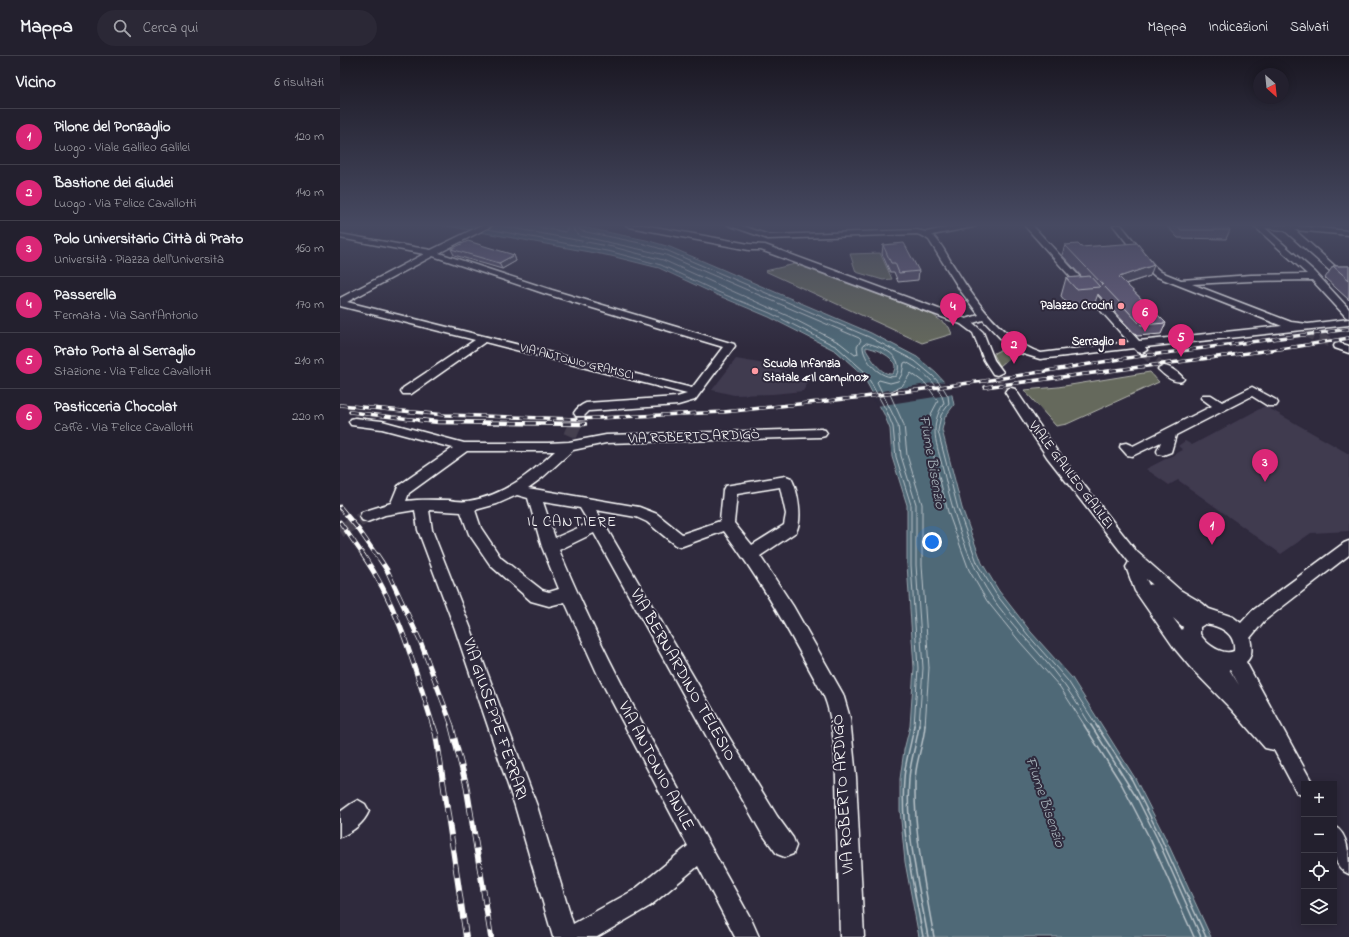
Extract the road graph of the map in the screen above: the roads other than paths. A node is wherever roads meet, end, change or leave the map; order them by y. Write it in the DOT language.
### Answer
graph roads {
  1 [pos="408,266"];
  2 [pos="471,266"];
  3 [pos="814,266"];
  4 [pos="950,266"];
  5 [pos="1065,266"];
  6 [pos="1150,266"];
  7 [pos="1303,266"];
  8 [pos="1329,266"];
  9 [pos="1332,269"];
  10 [pos="1313,275"];
  11 [pos="1177,282"];
  12 [pos="340,303"];
  13 [pos="1349,316"];
  14 [pos="984,317"];
  15 [pos="965,322"];
  16 [pos="1349,322"];
  17 [pos="1303,328"];
  18 [pos="997,330"];
  19 [pos="978,332"];
  20 [pos="483,339"];
  21 [pos="1140,348"];
  22 [pos="986,352"];
  23 [pos="1164,369"];
  24 [pos="997,372"];
  25 [pos="1178,379"];
  26 [pos="407,391"];
  27 [pos="695,392"];
  28 [pos="1011,392"];
  29 [pos="1207,398"];
  30 [pos="1272,403"];
  31 [pos="1222,407"];
  32 [pos="580,413"];
  33 [pos="355,422"];
  34 [pos="820,433"];
  35 [pos="1170,433"];
  36 [pos="569,441"];
  37 [pos="464,447"];
  38 [pos="1126,447"];
  39 [pos="1163,451"];
  40 [pos="516,490"];
  41 [pos="534,495"];
  42 [pos="584,502"];
  43 [pos="421,504"];
  44 [pos="467,507"];
  45 [pos="397,508"];
  46 [pos="367,516"];
  47 [pos="727,524"];
  48 [pos="598,525"];
  49 [pos="1349,547"];
  50 [pos="550,548"];
  51 [pos="750,554"];
  52 [pos="1133,561"];
  53 [pos="568,594"];
  54 [pos="1258,616"];
  55 [pos="1223,620"];
  56 [pos="1198,621"];
  57 [pos="1241,636"];
  58 [pos="1213,657"];
  59 [pos="1235,660"];
  60 [pos="1239,703"];
  61 [pos="1290,762"];
  62 [pos="1301,781"];
  63 [pos="358,811"];
  64 [pos="340,826"];
  65 [pos="1337,842"];
  66 [pos="785,846"];
  67 [pos="701,849"];
  68 [pos="1349,863"];
  69 [pos="565,937"];
  70 [pos="574,937"];
  71 [pos="747,937"];
  72 [pos="852,937"];
  1 -- 12 [label="street"];
  2 -- 27 [label="street"];
  3 -- 15 [label="street"];
  4 -- 14 [label="street"];
  5 -- 21 [label="street"];
  6 -- 11 [label="street"];
  7 -- 10 [label="street"];
  8 -- 9 [label="street"];
  10 -- 11 [label="street"];
  10 -- 13 [label="street"];
  11 -- 17 [label="street"];
  12 -- 20 [label="street, VIA ANTONIO GRAMSCI"];
  14 -- 15 [label="street"];
  14 -- 18 [label="street"];
  15 -- 19 [label="street"];
  16 -- 17 [label="street"];
  17 -- 21 [label="street"];
  18 -- 19 [label="street"];
  18 -- 21 [label="street"];
  18 -- 22 [label="street"];
  19 -- 22 [label="street"];
  20 -- 26 [label="street"];
  20 -- 27 [label="street, VIA ANTONIO GRAMSCI"];
  22 -- 24 [label="street"];
  23 -- 25 [label="street"];
  27 -- 32 [label="street"];
  28 -- 52 [label="street, VIALE GALILEO GALILEI"];
  29 -- 31 [label="street"];
  30 -- 31 [label="street"];
  31 -- 35 [label="street"];
  33 -- 37 [label="street, VIA ROBERTO ARDIGÒ"];
  34 -- 36 [label="street, VIA ROBERTO ARDIGÒ"];
  35 -- 38 [label="street"];
  35 -- 39 [label="street"];
  36 -- 37 [label="street, VIA ROBERTO ARDIGÒ"];
  36 -- 40 [label="street"];
  37 -- 45 [label="street"];
  40 -- 41 [label="street"];
  40 -- 44 [label="street"];
  41 -- 42 [label="street"];
  41 -- 50 [label="street, VIA ANTONIO ANILE"];
  42 -- 47 [label="street"];
  42 -- 48 [label="street, VIA BERNARDINO TELESIO"];
  43 -- 44 [label="street"];
  43 -- 45 [label="street"];
  43 -- 69 [label="street, VIA GIUSEPPE FERRARI"];
  44 -- 53 [label="street"];
  45 -- 46 [label="street"];
  47 -- 51 [label="street, VIA ROBERTO ARDIGÒ"];
  47 -- 51 [label="street"];
  48 -- 50 [label="street"];
  48 -- 66 [label="street, VIA BERNARDINO TELESIO"];
  49 -- 54 [label="street"];
  50 -- 53 [label="street, VIA ANTONIO ANILE"];
  51 -- 72 [label="street, VIA ROBERTO ARDIGÒ"];
  52 -- 56 [label="street"];
  52 -- 60 [label="street"];
  53 -- 67 [label="street, VIA ANTONIO ANILE"];
  54 -- 55 [label="street"];
  54 -- 57 [label="street"];
  55 -- 56 [label="street"];
  55 -- 57 [label="street"];
  56 -- 58 [label="street"];
  57 -- 59 [label="street"];
  58 -- 59 [label="street"];
  58 -- 60 [label="street"];
  59 -- 61 [label="street"];
  60 -- 61 [label="street"];
  61 -- 62 [label="street"];
  63 -- 64 [label="street"];
  65 -- 68 [label="street"];
  67 -- 70 [label="street"];
  67 -- 71 [label="street, VIA ANTONIO ANILE"];
}
